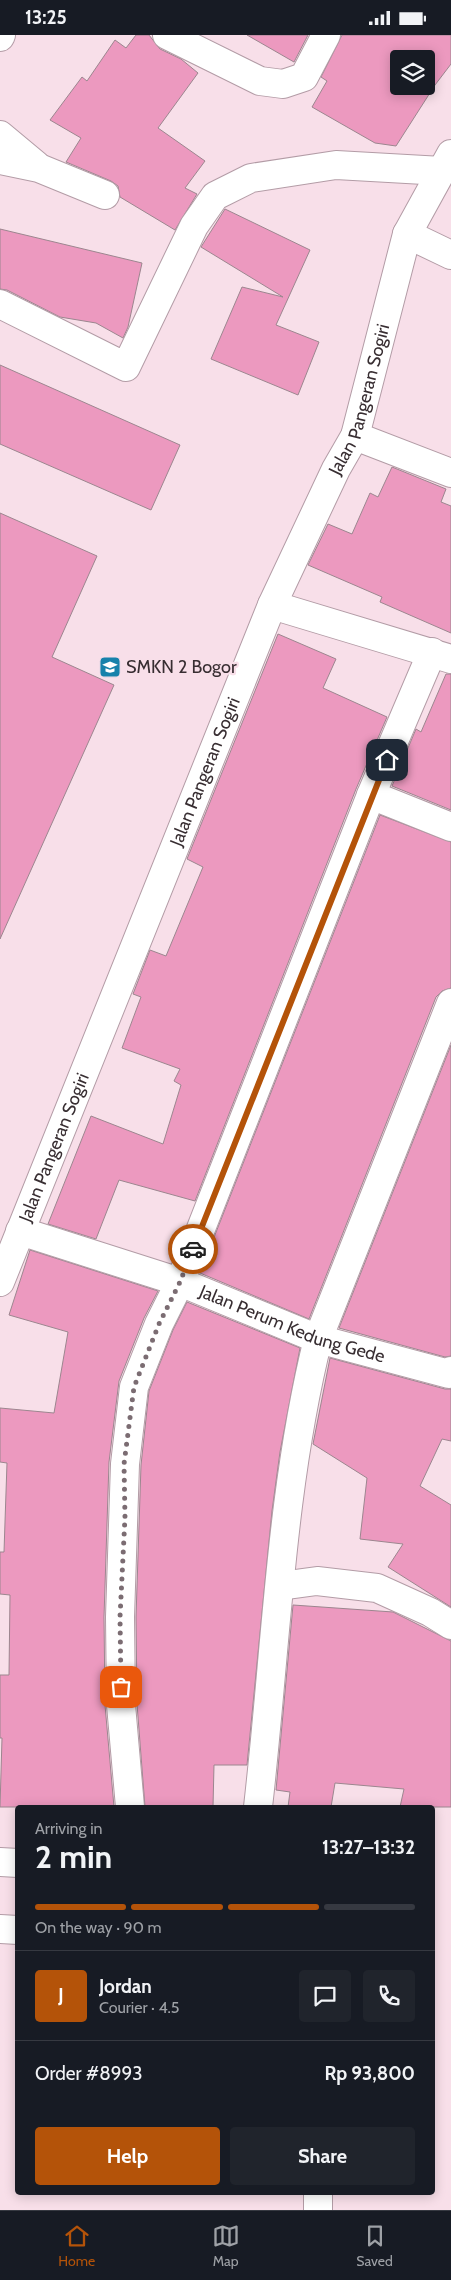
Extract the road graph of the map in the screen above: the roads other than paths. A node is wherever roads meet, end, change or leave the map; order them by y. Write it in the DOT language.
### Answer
graph roads {
  1 [pos="167,35"];
  2 [pos="326,35"];
  3 [pos="0,135"];
  4 [pos="0,160"];
  5 [pos="446,162"];
  6 [pos="39,168"];
  7 [pos="105,195"];
  8 [pos="407,234"];
  9 [pos="451,255"];
  10 [pos="0,304"];
  11 [pos="355,436"];
  12 [pos="451,473"];
  13 [pos="272,605"];
  14 [pos="442,656"];
  15 [pos="371,795"];
  16 [pos="451,827"];
  17 [pos="451,1003"];
  18 [pos="20,1231"];
  19 [pos="0,1282"];
  20 [pos="180,1282"];
  21 [pos="318,1339"];
  22 [pos="451,1373"];
  23 [pos="280,1586"];
  24 [pos="451,1625"];
  25 [pos="130,1805"];
  26 [pos="258,1805"];
  27 [pos="0,1862"];
  28 [pos="15,1863"];
  29 [pos="0,1929"];
  30 [pos="15,1930"];
  31 [pos="318,2195"];
  32 [pos="318,2210"];
  1 -- 2 [label="street"];
  3 -- 6 [label="street"];
  4 -- 6 [label="street"];
  5 -- 8 [label="street, Jalan Pangeran Sogiri"];
  5 -- 10 [label="street"];
  6 -- 7 [label="street"];
  8 -- 9 [label="street"];
  8 -- 11 [label="street, Jalan Pangeran Sogiri"];
  11 -- 12 [label="street"];
  11 -- 13 [label="street, Jalan Pangeran Sogiri"];
  13 -- 14 [label="street"];
  13 -- 18 [label="street, Jalan Pangeran Sogiri"];
  14 -- 15 [label="street"];
  15 -- 16 [label="street"];
  15 -- 20 [label="street"];
  17 -- 21 [label="street"];
  18 -- 19 [label="street, Jalan Pangeran Sogiri"];
  18 -- 20 [label="street, Jalan Perum Kedung Gede"];
  20 -- 21 [label="street, Jalan Perum Kedung Gede"];
  20 -- 25 [label="street"];
  21 -- 22 [label="street, Jalan Perum Kedung Gede"];
  21 -- 23 [label="street"];
  23 -- 24 [label="street"];
  23 -- 26 [label="street"];
  27 -- 28 [label="street"];
  29 -- 30 [label="street"];
  31 -- 32 [label="street"];
}
